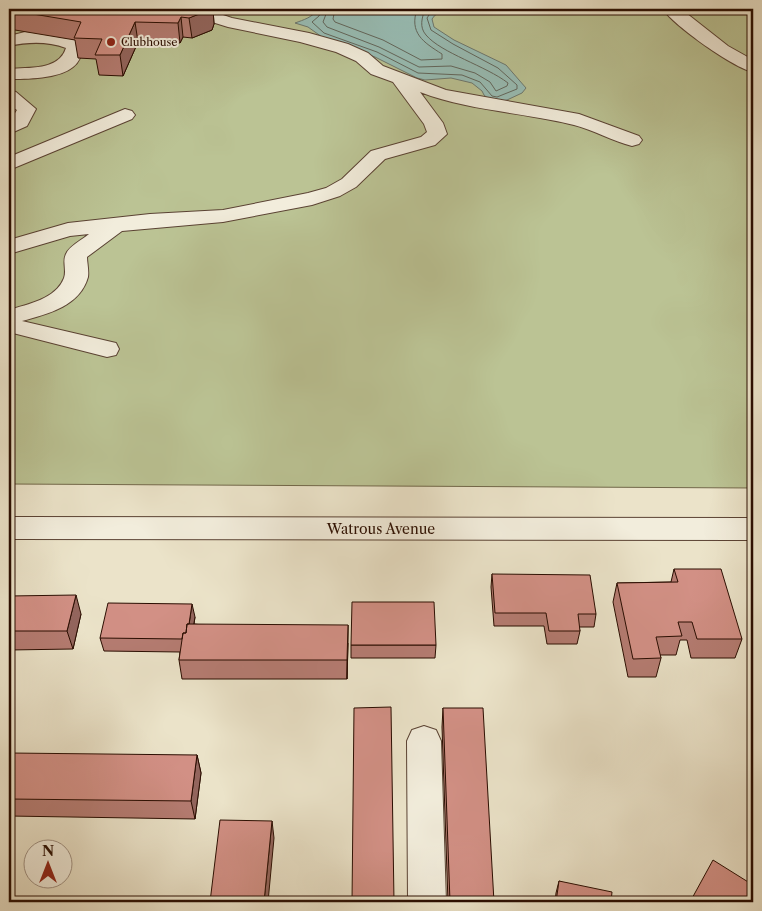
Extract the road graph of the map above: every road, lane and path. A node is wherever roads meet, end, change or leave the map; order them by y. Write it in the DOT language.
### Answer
graph roads {
  1 [pos="189,9"];
  2 [pos="671,9"];
  3 [pos="751,20"];
  4 [pos="753,22"];
  5 [pos="9,41"];
  6 [pos="753,67"];
  7 [pos="9,75"];
  8 [pos="400,79"];
  9 [pos="9,95"];
  10 [pos="126,115"];
  11 [pos="9,128"];
  12 [pos="632,140"];
  13 [pos="9,164"];
  14 [pos="115,225"];
  15 [pos="15,246"];
  16 [pos="75,258"];
  17 [pos="9,317"];
  18 [pos="9,325"];
  19 [pos="107,349"];
  20 [pos="9,528"];
  21 [pos="753,529"];
  22 [pos="424,741"];
  23 [pos="427,902"];
  1 -- 8 [label="street"];
  2 -- 6 [label="street"];
  3 -- 4 [label="path"];
  5 -- 7 [label="street"];
  7 -- 9 [label="street"];
  8 -- 12 [label="street"];
  8 -- 14 [label="street"];
  9 -- 11 [label="street"];
  10 -- 13 [label="street"];
  14 -- 15 [label="street"];
  14 -- 16 [label="street"];
  15 -- 16 [label="street"];
  16 -- 17 [label="street"];
  18 -- 19 [label="street"];
  20 -- 21 [label="street, Watrous Avenue"];
  22 -- 23 [label="street"];
}
